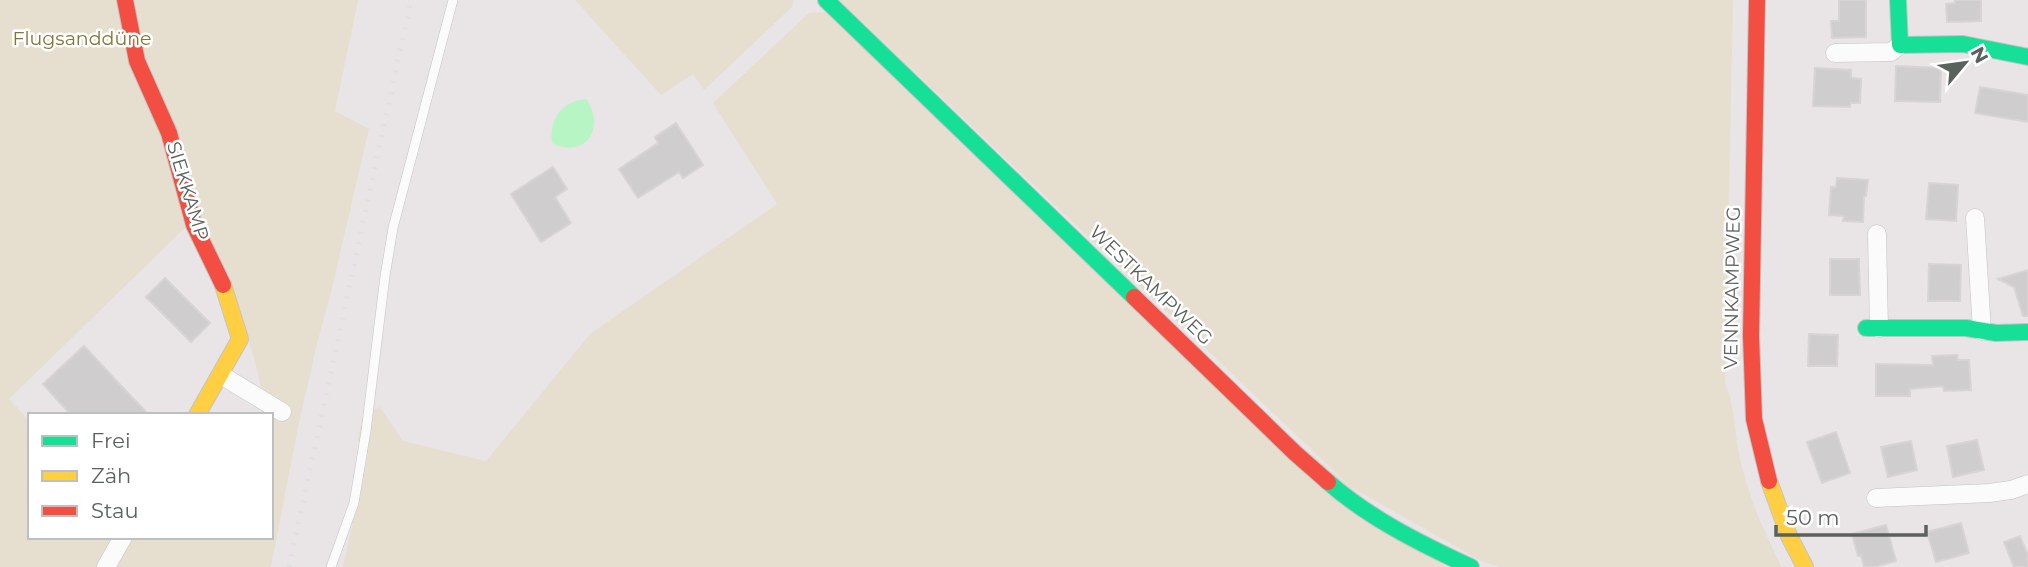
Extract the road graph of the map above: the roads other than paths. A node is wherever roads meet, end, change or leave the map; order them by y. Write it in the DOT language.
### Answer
graph roads {
  1 [pos="125,0"];
  2 [pos="453,0"];
  3 [pos="826,0"];
  4 [pos="1757,0"];
  5 [pos="1899,0"];
  6 [pos="1900,45"];
  7 [pos="1835,53"];
  8 [pos="2028,57"];
  9 [pos="1975,218"];
  10 [pos="1877,234"];
  11 [pos="1873,328"];
  12 [pos="1982,331"];
  13 [pos="2028,332"];
  14 [pos="221,375"];
  15 [pos="282,412"];
  16 [pos="198,413"];
  17 [pos="2028,484"];
  18 [pos="1877,498"];
  19 [pos="122,539"];
  20 [pos="106,567"];
  21 [pos="331,567"];
  22 [pos="1471,567"];
  23 [pos="1805,567"];
  1 -- 14 [label="street, SIEKKAMP"];
  2 -- 21 [label="lane"];
  3 -- 22 [label="street, WESTKAMPWEG"];
  4 -- 23 [label="street, VENNKAMPWEG"];
  5 -- 6 [label="street"];
  6 -- 7 [label="street"];
  6 -- 8 [label="street"];
  9 -- 12 [label="street"];
  10 -- 11 [label="street"];
  11 -- 12 [label="street"];
  12 -- 13 [label="street"];
  14 -- 15 [label="street"];
  14 -- 16 [label="street, SIEKKAMP"];
  17 -- 18 [label="street"];
  19 -- 20 [label="street"];
}
